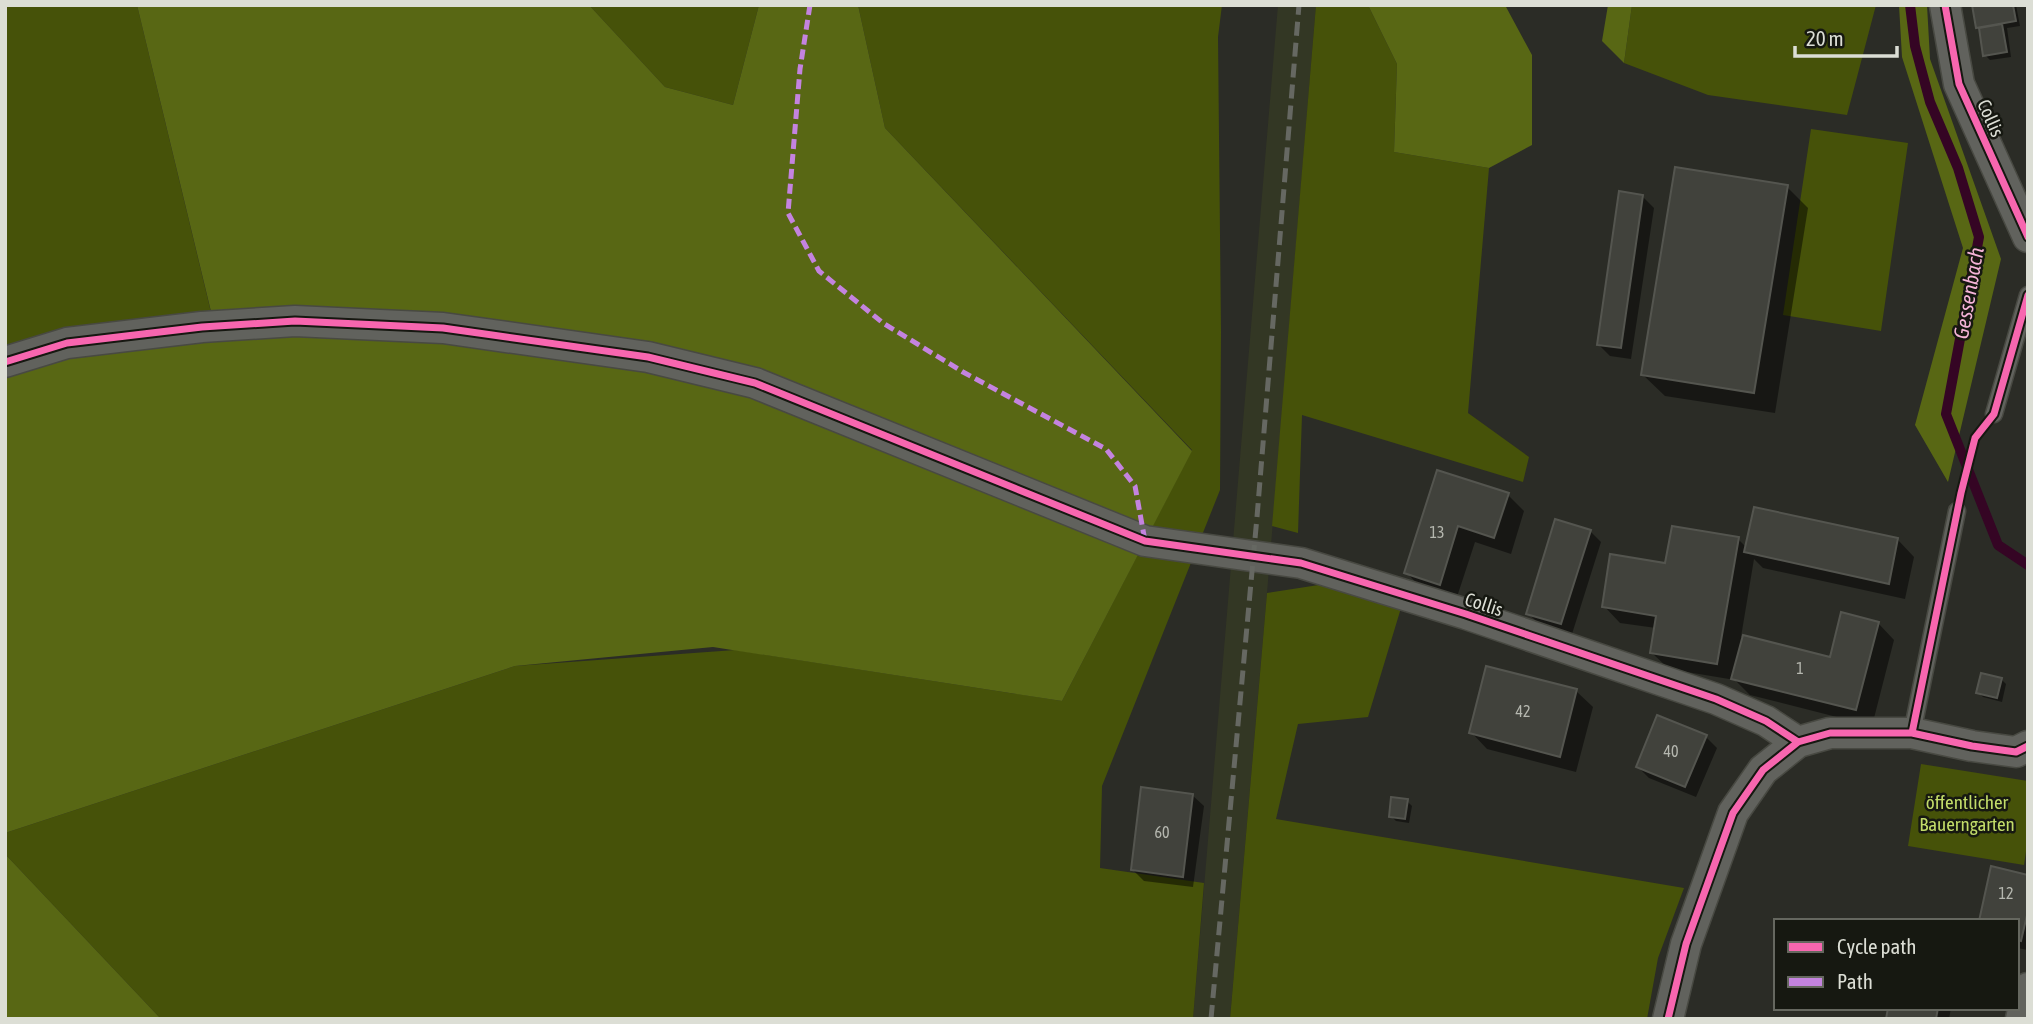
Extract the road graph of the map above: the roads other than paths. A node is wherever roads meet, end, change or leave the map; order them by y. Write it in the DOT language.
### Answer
graph roads {
  1 [pos="1945,5"];
  2 [pos="2028,237"];
  3 [pos="2028,295"];
  4 [pos="5,362"];
  5 [pos="1994,414"];
  6 [pos="1957,511"];
  7 [pos="1912,733"];
  8 [pos="1798,742"];
  9 [pos="2028,746"];
  10 [pos="2028,988"];
  11 [pos="1668,1019"];
  12 [pos="2021,1019"];
  1 -- 2 [label="street, Collis"];
  3 -- 5 [label="lane"];
  4 -- 8 [label="street, Collis"];
  6 -- 7 [label="lane"];
  7 -- 8 [label="street"];
  7 -- 9 [label="street"];
  8 -- 11 [label="street"];
  10 -- 12 [label="street"];
}
